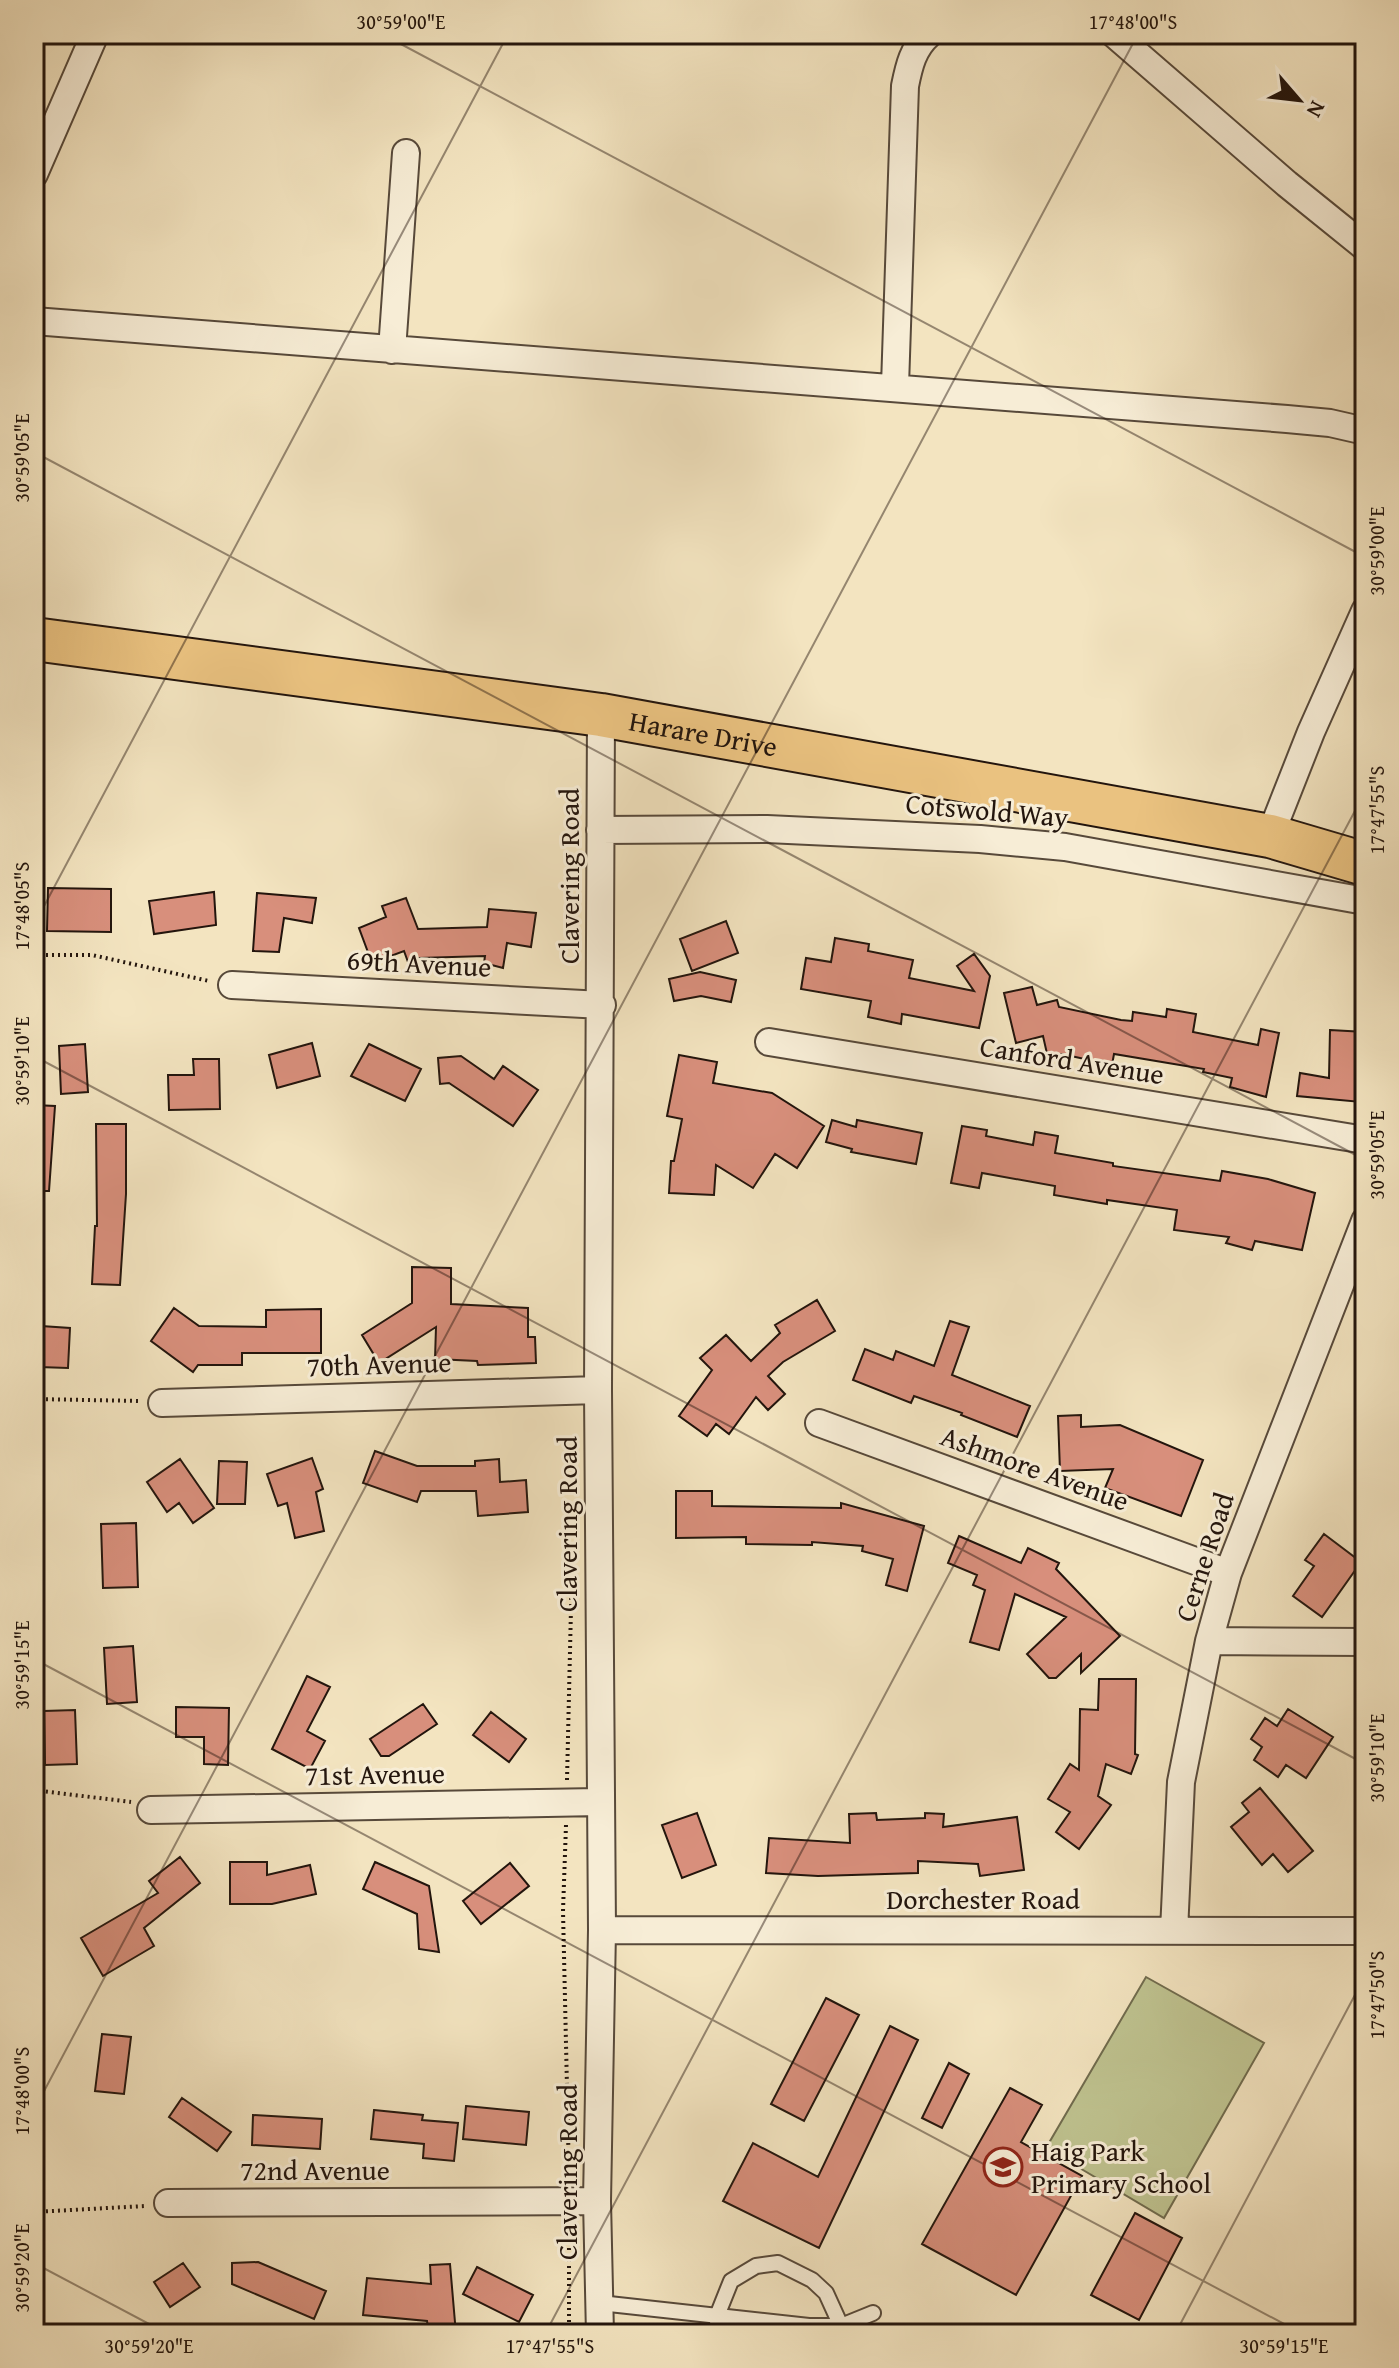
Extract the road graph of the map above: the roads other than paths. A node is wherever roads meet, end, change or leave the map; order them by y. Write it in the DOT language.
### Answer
graph roads {
  1 [pos="95,34"];
  2 [pos="929,34"];
  3 [pos="1114,34"];
  4 [pos="406,153"];
  5 [pos="34,174"];
  6 [pos="1365,247"];
  7 [pos="34,321"];
  8 [pos="392,350"];
  9 [pos="895,386"];
  10 [pos="1365,431"];
  11 [pos="1365,611"];
  12 [pos="34,639"];
  13 [pos="601,715"];
  14 [pos="600,830"];
  15 [pos="1270,836"];
  16 [pos="1365,864"];
  17 [pos="1365,901"];
  18 [pos="232,985"];
  19 [pos="602,1005"];
  20 [pos="769,1042"];
  21 [pos="1365,1140"];
  22 [pos="1365,1221"];
  23 [pos="598,1390"];
  24 [pos="162,1403"];
  25 [pos="819,1423"];
  26 [pos="1228,1573"];
  27 [pos="1209,1641"];
  28 [pos="1365,1642"];
  29 [pos="599,1802"];
  30 [pos="151,1810"];
  31 [pos="602,1930"];
  32 [pos="1174,1931"];
  33 [pos="1365,1931"];
  34 [pos="597,2201"];
  35 [pos="168,2203"];
  36 [pos="600,2303"];
  37 [pos="873,2313"];
  38 [pos="717,2316"];
  39 [pos="841,2326"];
  40 [pos="600,2334"];
  41 [pos="717,2334"];
  1 -- 5 [label="street"];
  2 -- 9 [label="street"];
  3 -- 6 [label="street"];
  4 -- 8 [label="street"];
  7 -- 8 [label="street"];
  8 -- 9 [label="street"];
  9 -- 10 [label="street"];
  11 -- 15 [label="street"];
  12 -- 13 [label="main road, Harare Drive"];
  13 -- 14 [label="street, Clavering Road"];
  13 -- 15 [label="main road, Harare Drive"];
  14 -- 17 [label="street, Cotswold Way"];
  14 -- 19 [label="street, Clavering Road"];
  15 -- 16 [label="main road, Harare Drive"];
  18 -- 19 [label="street, 69th Avenue"];
  19 -- 23 [label="street, Clavering Road"];
  20 -- 21 [label="street, Canford Avenue"];
  22 -- 26 [label="street, Cerne Road"];
  23 -- 24 [label="street, 70th Avenue"];
  23 -- 29 [label="street, Clavering Road"];
  25 -- 26 [label="street, Ashmore Avenue"];
  26 -- 27 [label="street, Cerne Road"];
  27 -- 28 [label="street"];
  27 -- 32 [label="street, Cerne Road"];
  29 -- 30 [label="street, 71st Avenue"];
  29 -- 31 [label="street, Clavering Road"];
  31 -- 32 [label="street, Dorchester Road"];
  31 -- 34 [label="street, Clavering Road"];
  32 -- 33 [label="street, Dorchester Road"];
  34 -- 35 [label="street, 72nd Avenue"];
  34 -- 36 [label="street, Clavering Road"];
  36 -- 38 [label="lane"];
  36 -- 40 [label="street, Clavering Road"];
  37 -- 39 [label="lane"];
  38 -- 39 [label="lane"];
  38 -- 39 [label="lane"];
  38 -- 41 [label="lane"];
}
